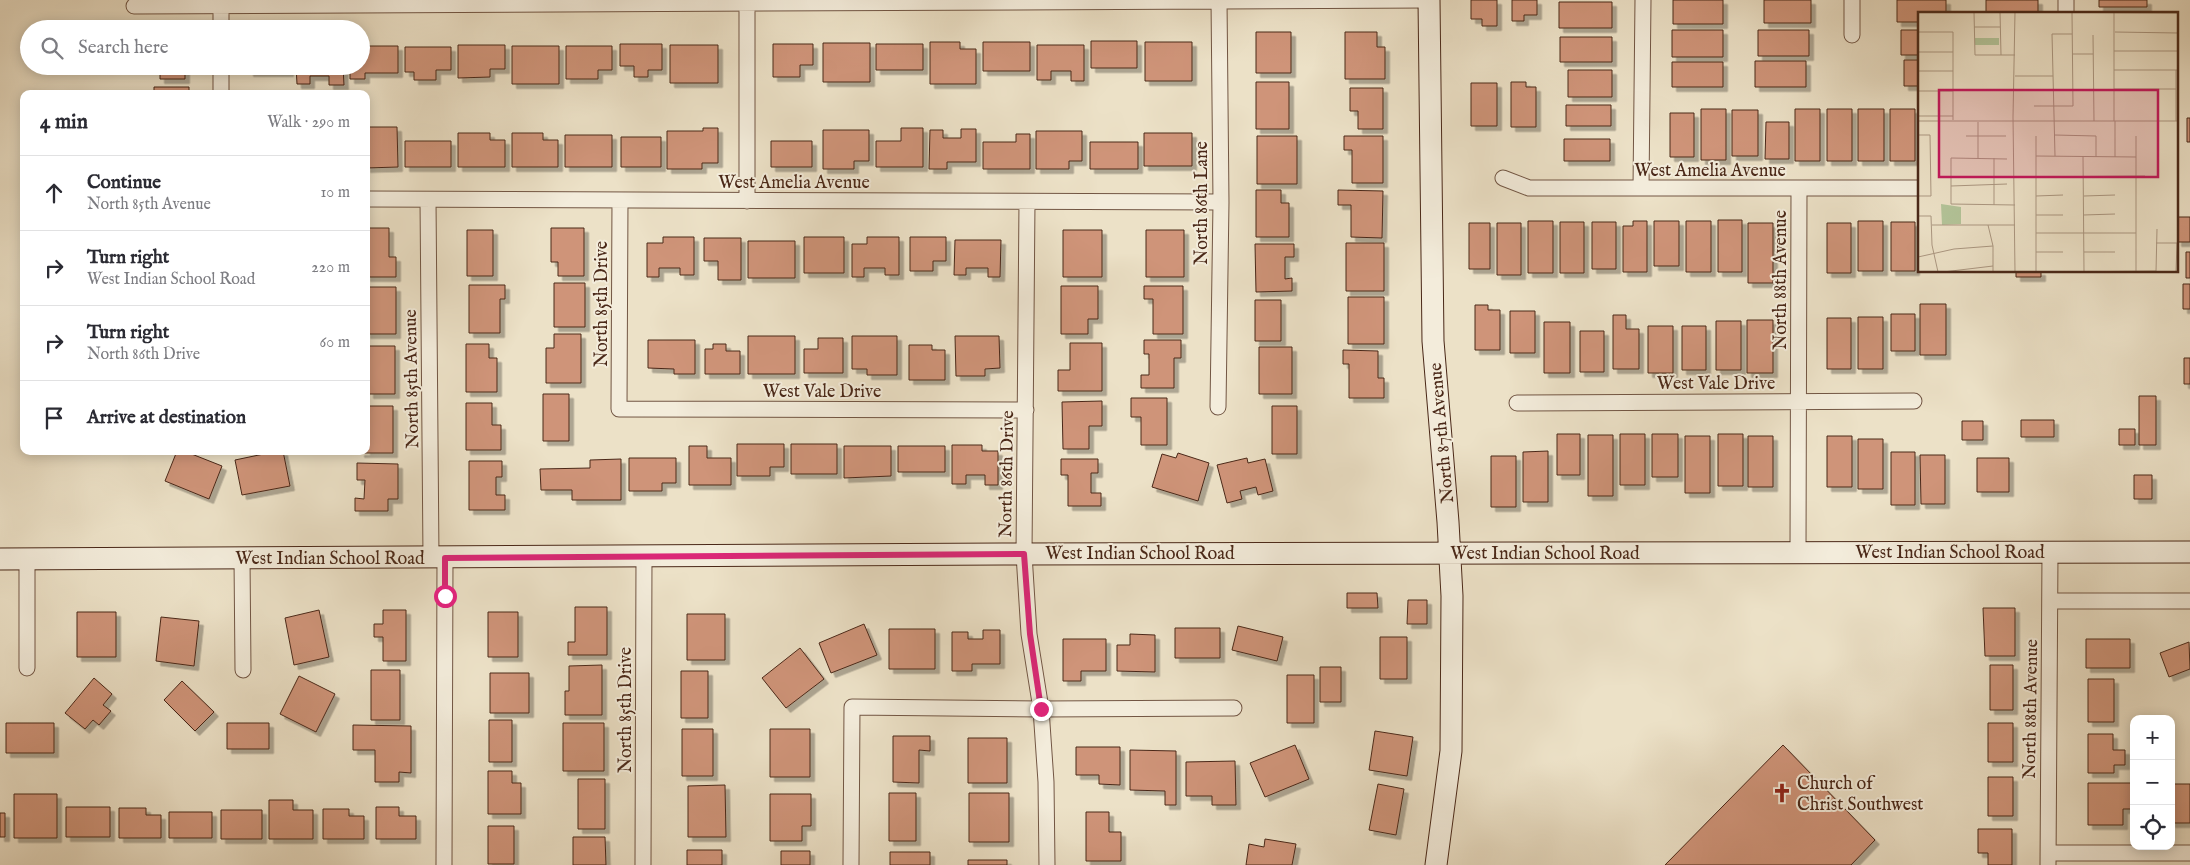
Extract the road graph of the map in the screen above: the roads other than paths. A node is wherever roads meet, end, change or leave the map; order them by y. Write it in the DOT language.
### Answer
graph roads {
  1 [pos="1429,0"];
  2 [pos="1643,0"];
  3 [pos="1852,0"];
  4 [pos="1219,1"];
  5 [pos="747,2"];
  6 [pos="220,3"];
  7 [pos="134,6"];
  8 [pos="221,20"];
  9 [pos="1852,35"];
  10 [pos="221,75"];
  11 [pos="222,90"];
  12 [pos="1503,178"];
  13 [pos="1641,188"];
  14 [pos="1799,188"];
  15 [pos="1918,188"];
  16 [pos="370,199"];
  17 [pos="428,200"];
  18 [pos="620,200"];
  19 [pos="747,201"];
  20 [pos="1027,202"];
  21 [pos="1221,202"];
  22 [pos="1798,401"];
  23 [pos="1914,401"];
  24 [pos="1517,403"];
  25 [pos="1218,407"];
  26 [pos="619,409"];
  27 [pos="1026,410"];
  28 [pos="1798,552"];
  29 [pos="2190,552"];
  30 [pos="1451,553"];
  31 [pos="2050,553"];
  32 [pos="1024,554"];
  33 [pos="644,556"];
  34 [pos="27,558"];
  35 [pos="242,558"];
  36 [pos="438,558"];
  37 [pos="0,559"];
  38 [pos="2050,601"];
  39 [pos="2190,601"];
  40 [pos="27,668"];
  41 [pos="243,670"];
  42 [pos="1234,708"];
  43 [pos="1041,709"];
  44 [pos="2190,853"];
  45 [pos="2048,859"];
  46 [pos="444,865"];
  47 [pos="643,865"];
  48 [pos="851,865"];
  49 [pos="1047,865"];
  50 [pos="1436,865"];
  1 -- 4 [label="street"];
  1 -- 30 [label="main road, North 87th Avenue"];
  2 -- 13 [label="street"];
  3 -- 9 [label="street"];
  4 -- 5 [label="street"];
  4 -- 21 [label="street, North 86th Lane"];
  5 -- 6 [label="street"];
  5 -- 19 [label="street"];
  6 -- 7 [label="street"];
  6 -- 8 [label="street"];
  10 -- 11 [label="street"];
  12 -- 13 [label="street, West Amelia Avenue"];
  13 -- 14 [label="street, West Amelia Avenue"];
  14 -- 15 [label="street, West Amelia Avenue"];
  14 -- 22 [label="street, North 88th Avenue"];
  16 -- 17 [label="street, West Amelia Avenue"];
  17 -- 18 [label="street, West Amelia Avenue"];
  17 -- 36 [label="street, North 85th Avenue"];
  18 -- 19 [label="street, West Amelia Avenue"];
  18 -- 26 [label="street, North 85th Drive"];
  19 -- 20 [label="street, West Amelia Avenue"];
  20 -- 21 [label="street, West Amelia Avenue"];
  20 -- 27 [label="street, North 86th Drive"];
  21 -- 25 [label="street, North 86th Lane"];
  22 -- 23 [label="street, West Vale Drive"];
  22 -- 24 [label="street, West Vale Drive"];
  22 -- 28 [label="street, North 88th Avenue"];
  26 -- 27 [label="street, West Vale Drive"];
  27 -- 32 [label="street, North 86th Drive"];
  28 -- 30 [label="main road, West Indian School Road"];
  28 -- 31 [label="main road, West Indian School Road"];
  29 -- 31 [label="main road, West Indian School Road"];
  30 -- 32 [label="main road, West Indian School Road"];
  30 -- 50 [label="main road, North 87th Avenue"];
  31 -- 38 [label="street, North 88th Avenue"];
  32 -- 33 [label="main road, West Indian School Road"];
  32 -- 43 [label="street, North 86th Drive"];
  33 -- 36 [label="main road, West Indian School Road"];
  33 -- 47 [label="street, North 85th Drive"];
  34 -- 35 [label="main road, West Indian School Road"];
  34 -- 37 [label="main road, West Indian School Road"];
  34 -- 40 [label="street"];
  35 -- 36 [label="main road, West Indian School Road"];
  35 -- 41 [label="street"];
  36 -- 46 [label="street, North 85th Avenue"];
  38 -- 39 [label="street"];
  38 -- 45 [label="street, North 88th Avenue"];
  42 -- 43 [label="street"];
  43 -- 48 [label="street"];
  43 -- 49 [label="street, North 86th Drive"];
  44 -- 45 [label="street"];
}
